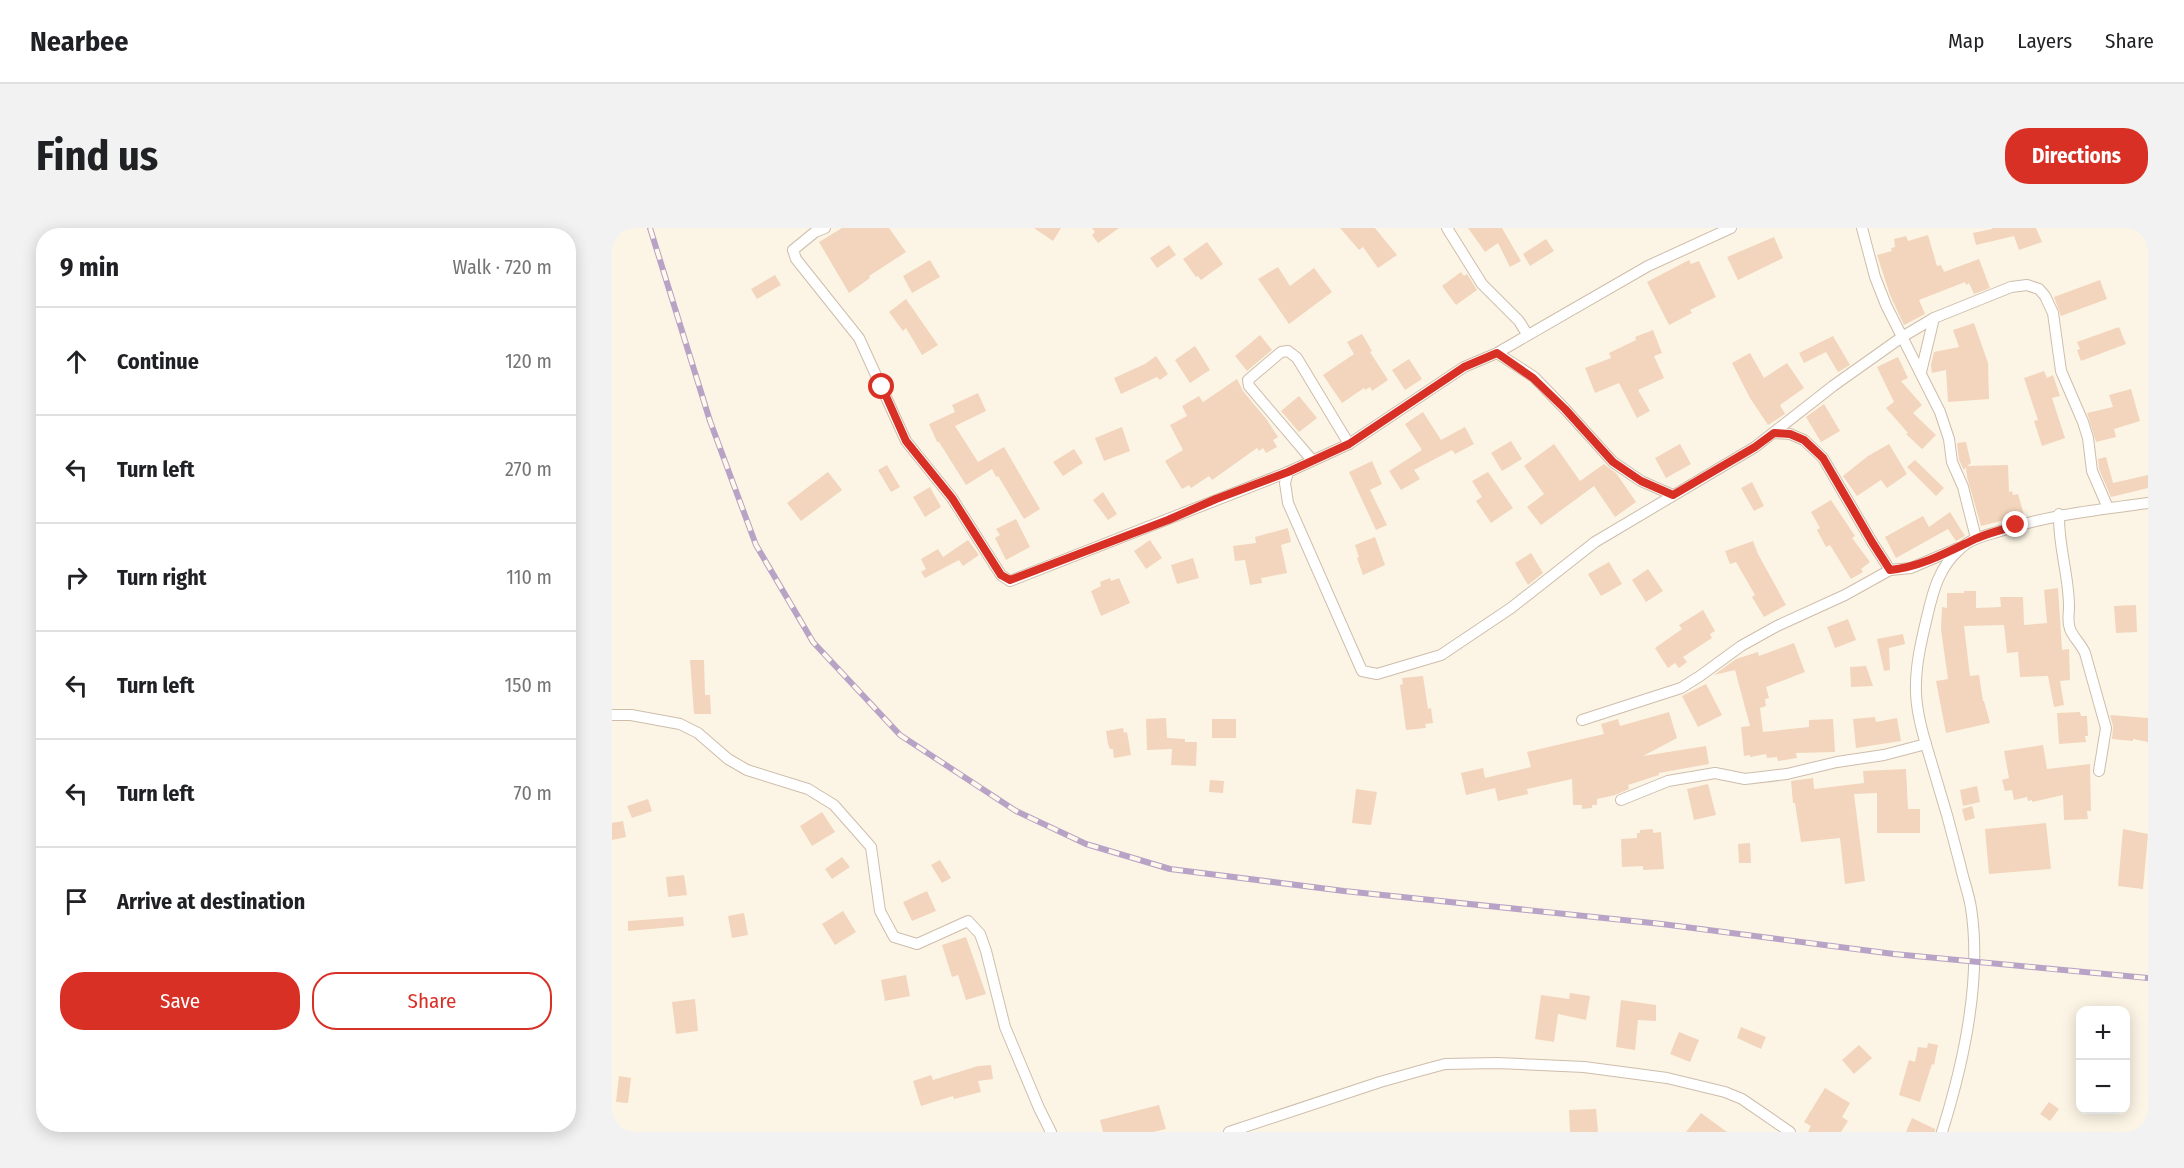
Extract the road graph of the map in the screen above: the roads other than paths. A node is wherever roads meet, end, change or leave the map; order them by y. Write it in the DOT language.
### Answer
graph roads {
  1 [pos="825,228"];
  2 [pos="1447,228"];
  3 [pos="1731,228"];
  4 [pos="1862,228"];
  5 [pos="1934,318"];
  6 [pos="1527,334"];
  7 [pos="1902,337"];
  8 [pos="1497,353"];
  9 [pos="1921,372"];
  10 [pos="1774,433"];
  11 [pos="1349,444"];
  12 [pos="1312,460"];
  13 [pos="1288,472"];
  14 [pos="1673,495"];
  15 [pos="2148,504"];
  16 [pos="2108,508"];
  17 [pos="2059,514"];
  18 [pos="1976,538"];
  19 [pos="1961,547"];
  20 [pos="1890,570"];
  21 [pos="612,715"];
  22 [pos="1582,720"];
  23 [pos="1926,744"];
  24 [pos="2099,771"];
  25 [pos="1622,800"];
  26 [pos="1051,1132"];
  27 [pos="1229,1132"];
  28 [pos="1790,1132"];
  29 [pos="1942,1132"];
  1 -- 13 [label="street"];
  2 -- 6 [label="street"];
  3 -- 6 [label="street"];
  4 -- 7 [label="street"];
  5 -- 7 [label="street"];
  5 -- 9 [label="street"];
  5 -- 16 [label="street"];
  6 -- 8 [label="street"];
  7 -- 9 [label="street"];
  7 -- 10 [label="street"];
  8 -- 11 [label="street"];
  8 -- 14 [label="street"];
  9 -- 18 [label="street"];
  10 -- 14 [label="street"];
  10 -- 20 [label="street"];
  11 -- 12 [label="street"];
  11 -- 12 [label="street"];
  12 -- 13 [label="street"];
  13 -- 14 [label="street"];
  15 -- 16 [label="street"];
  16 -- 17 [label="street"];
  17 -- 18 [label="street"];
  17 -- 24 [label="street"];
  18 -- 19 [label="street"];
  19 -- 20 [label="street"];
  19 -- 23 [label="street"];
  20 -- 22 [label="street"];
  21 -- 26 [label="street"];
  23 -- 25 [label="street"];
  23 -- 29 [label="street"];
  27 -- 28 [label="street"];
}
